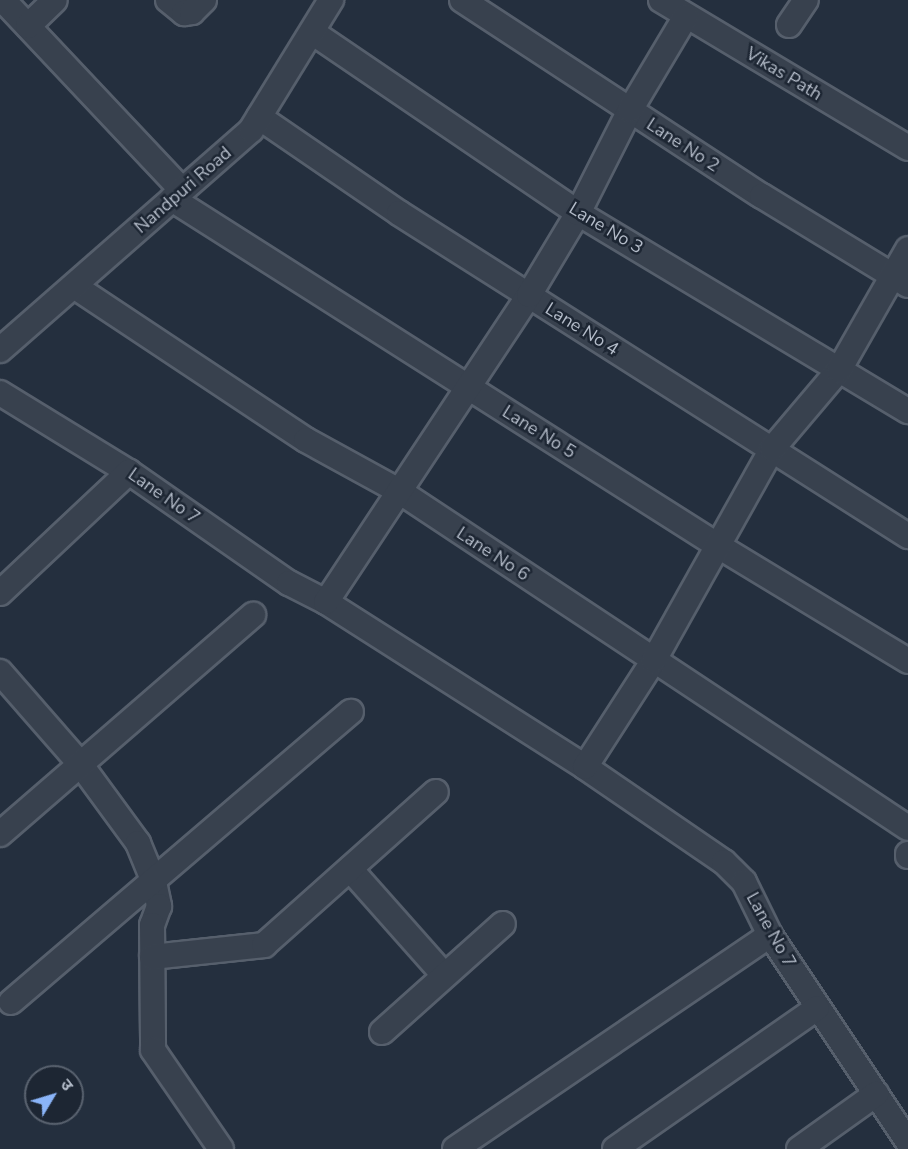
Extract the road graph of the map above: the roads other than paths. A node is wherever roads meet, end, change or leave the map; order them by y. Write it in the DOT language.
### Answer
graph roads {
  1 [pos="3,0"];
  2 [pos="56,0"];
  3 [pos="168,0"];
  4 [pos="204,0"];
  5 [pos="331,0"];
  6 [pos="462,0"];
  7 [pos="661,0"];
  8 [pos="806,0"];
  9 [pos="686,16"];
  10 [pos="28,26"];
  11 [pos="789,26"];
  12 [pos="312,32"];
  13 [pos="630,110"];
  14 [pos="259,117"];
  15 [pos="908,148"];
  16 [pos="177,195"];
  17 [pos="578,213"];
  18 [pos="908,249"];
  19 [pos="900,280"];
  20 [pos="74,286"];
  21 [pos="529,295"];
  22 [pos="0,350"];
  23 [pos="839,370"];
  24 [pos="469,387"];
  25 [pos="0,393"];
  26 [pos="908,411"];
  27 [pos="772,449"];
  28 [pos="129,472"];
  29 [pos="399,491"];
  30 [pos="908,536"];
  31 [pos="720,547"];
  32 [pos="0,593"];
  33 [pos="326,602"];
  34 [pos="253,615"];
  35 [pos="654,660"];
  36 [pos="908,661"];
  37 [pos="0,672"];
  38 [pos="351,712"];
  39 [pos="81,765"];
  40 [pos="585,767"];
  41 [pos="436,792"];
  42 [pos="908,829"];
  43 [pos="0,834"];
  44 [pos="350,869"];
  45 [pos="154,882"];
  46 [pos="503,924"];
  47 [pos="770,935"];
  48 [pos="152,957"];
  49 [pos="444,975"];
  50 [pos="11,1002"];
  51 [pos="817,1008"];
  52 [pos="382,1032"];
  53 [pos="876,1094"];
  54 [pos="908,1142"];
  55 [pos="221,1149"];
  56 [pos="455,1149"];
  57 [pos="615,1149"];
  58 [pos="799,1149"];
  1 -- 10 [label="street, Lane No 5"];
  2 -- 10 [label="street"];
  3 -- 4 [label="street"];
  5 -- 12 [label="street, Nandpuri Road"];
  6 -- 13 [label="street, Lane No 2"];
  7 -- 9 [label="street, Vikas Path"];
  8 -- 11 [label="street"];
  9 -- 13 [label="street"];
  9 -- 15 [label="street, Vikas Path"];
  10 -- 16 [label="street, Lane No 5"];
  12 -- 14 [label="street, Nandpuri Road"];
  12 -- 17 [label="street, Lane No 3"];
  13 -- 17 [label="street"];
  13 -- 19 [label="street, Lane No 2"];
  14 -- 16 [label="street, Nandpuri Road"];
  14 -- 21 [label="street, Lane No 4"];
  16 -- 20 [label="street, Nandpuri Road"];
  16 -- 24 [label="street, Lane No 5"];
  17 -- 21 [label="street"];
  17 -- 23 [label="street, Lane No 3"];
  18 -- 19 [label="street"];
  19 -- 23 [label="street"];
  20 -- 22 [label="street, Nandpuri Road"];
  20 -- 29 [label="street, Lane No 6"];
  21 -- 24 [label="street"];
  21 -- 27 [label="street, Lane No 4"];
  23 -- 26 [label="street, Lane No 3"];
  23 -- 27 [label="street"];
  24 -- 29 [label="street"];
  24 -- 31 [label="street, Lane No 5"];
  25 -- 28 [label="street, Lane No 7"];
  27 -- 30 [label="street, Lane No 4"];
  27 -- 31 [label="street"];
  28 -- 32 [label="street"];
  28 -- 33 [label="street, Lane No 7"];
  29 -- 33 [label="street"];
  29 -- 35 [label="street, Lane No 6"];
  31 -- 35 [label="street"];
  31 -- 36 [label="street, Lane No 5"];
  33 -- 40 [label="street, Lane No 7"];
  34 -- 39 [label="street"];
  35 -- 40 [label="street"];
  35 -- 42 [label="street, Lane No 6"];
  37 -- 39 [label="street"];
  38 -- 45 [label="street"];
  39 -- 43 [label="street"];
  39 -- 45 [label="street"];
  40 -- 47 [label="street, Lane No 7"];
  41 -- 44 [label="street"];
  44 -- 48 [label="street"];
  44 -- 49 [label="street"];
  45 -- 48 [label="street"];
  45 -- 50 [label="street"];
  46 -- 49 [label="street"];
  47 -- 51 [label="street, Lane No 7"];
  47 -- 56 [label="street"];
  48 -- 55 [label="street"];
  49 -- 52 [label="street"];
  51 -- 53 [label="street, Lane No 7"];
  51 -- 57 [label="street"];
  53 -- 54 [label="street, Lane No 7"];
  53 -- 58 [label="street"];
}
